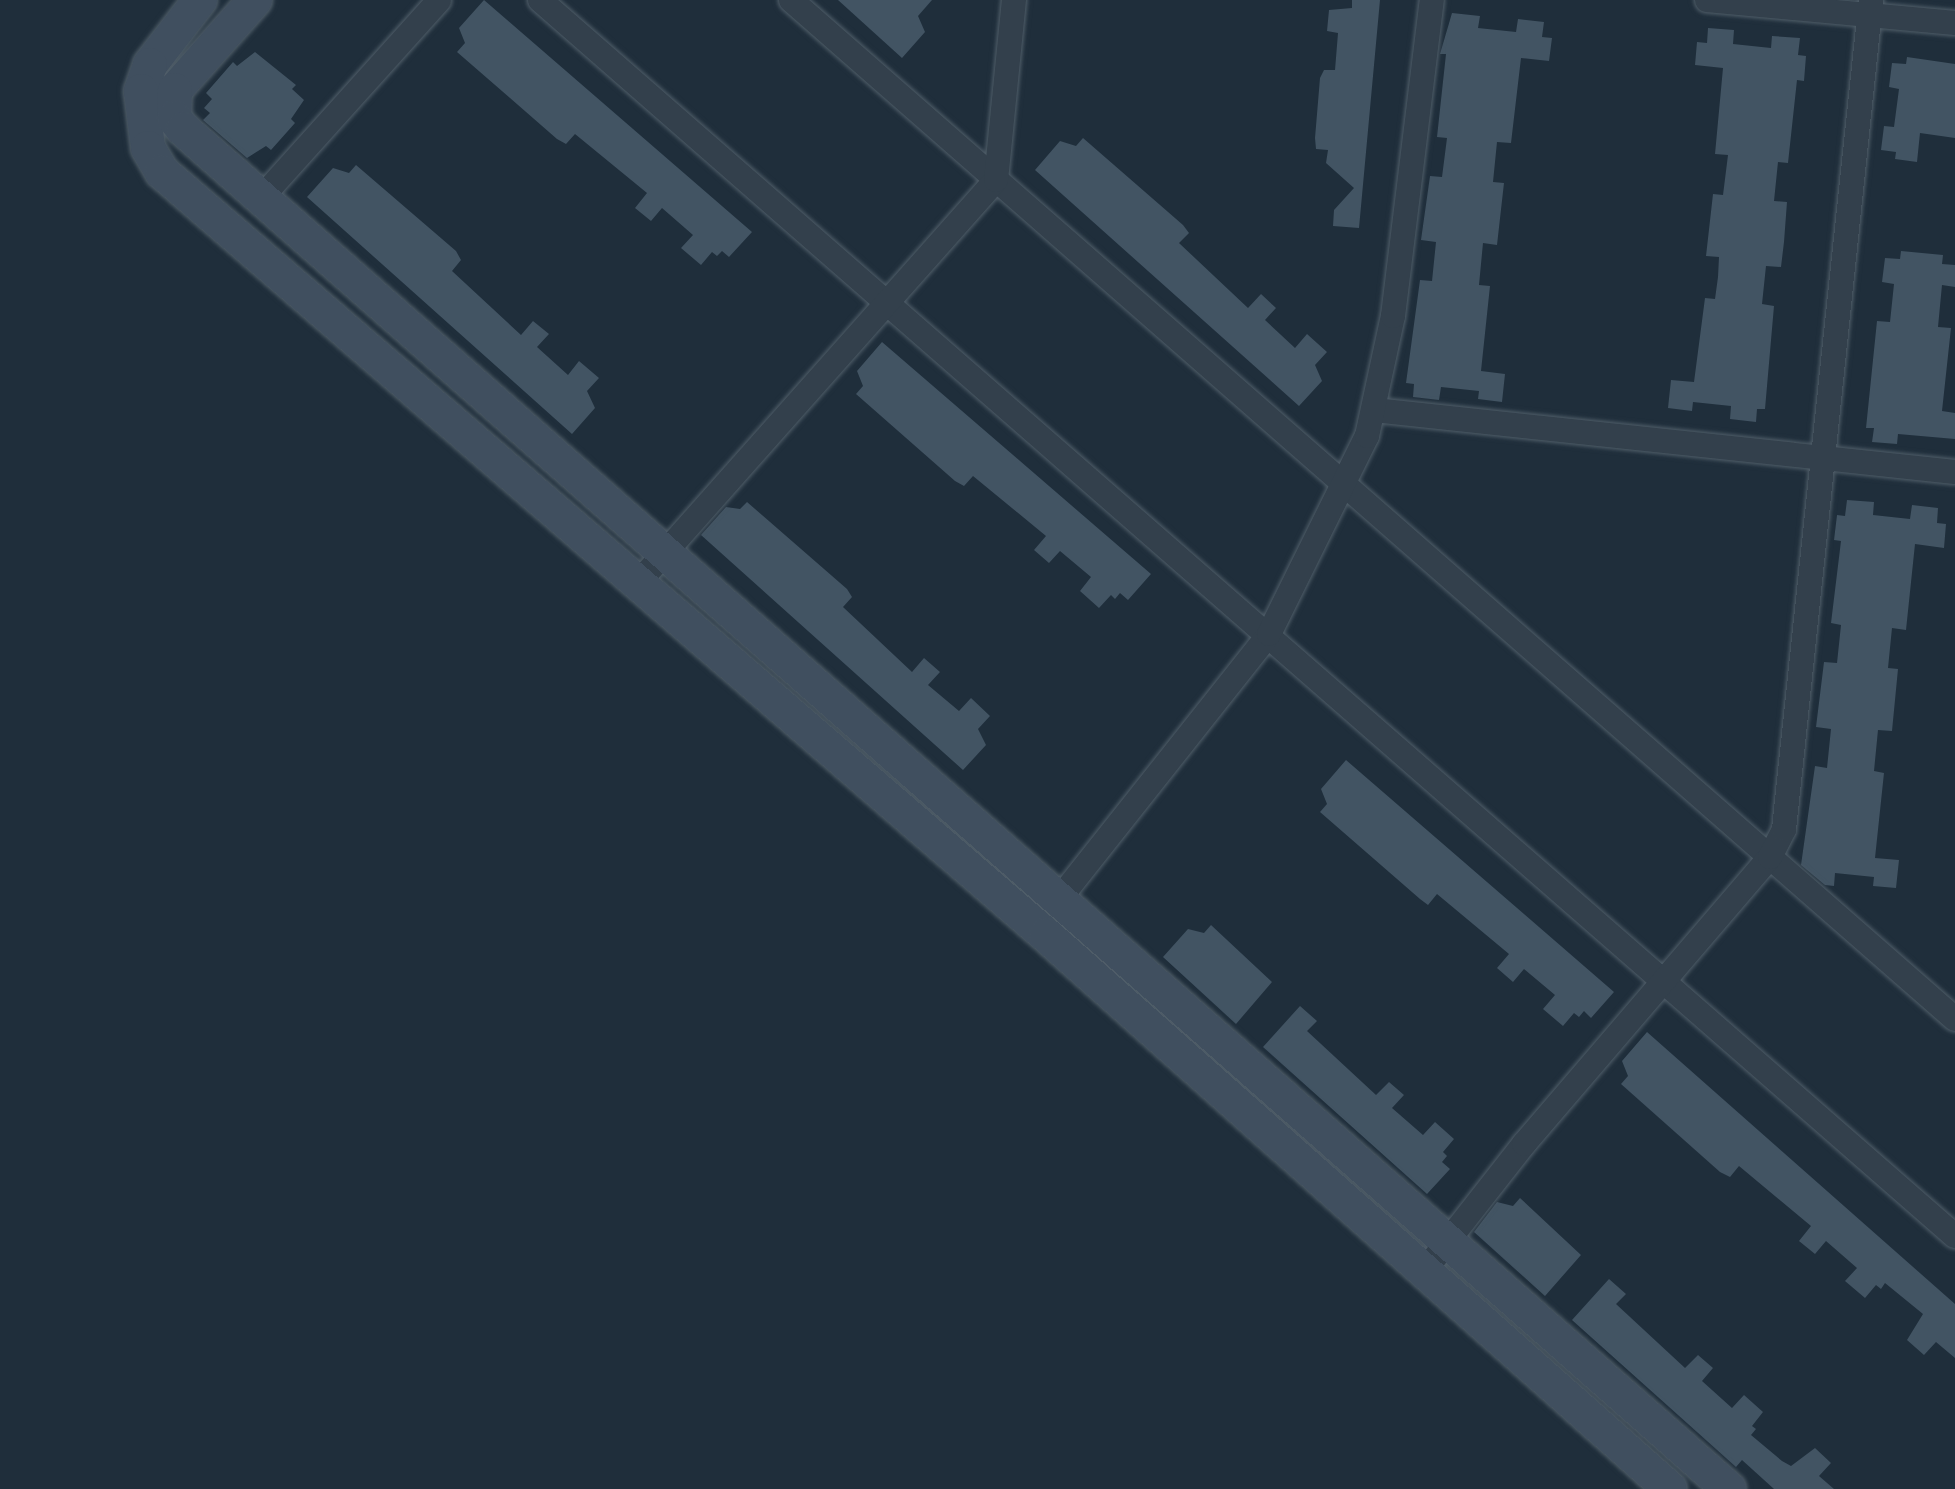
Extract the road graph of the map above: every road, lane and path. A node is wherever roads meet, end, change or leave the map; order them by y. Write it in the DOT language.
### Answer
graph roads {
  1 [pos="200,0"];
  2 [pos="255,0"];
  3 [pos="439,0"];
  4 [pos="540,0"];
  5 [pos="791,0"];
  6 [pos="1014,0"];
  7 [pos="1432,0"];
  8 [pos="1707,0"];
  9 [pos="1870,7"];
  10 [pos="1955,23"];
  11 [pos="996,180"];
  12 [pos="261,198"];
  13 [pos="887,303"];
  14 [pos="1374,410"];
  15 [pos="1823,459"];
  16 [pos="1955,472"];
  17 [pos="1346,486"];
  18 [pos="667,550"];
  19 [pos="638,583"];
  20 [pos="1269,634"];
  21 [pos="1770,857"];
  22 [pos="1060,898"];
  23 [pos="1664,982"];
  24 [pos="1955,1019"];
  25 [pos="1955,1236"];
  26 [pos="1448,1238"];
  27 [pos="1426,1269"];
  28 [pos="1670,1489"];
  29 [pos="1729,1489"];
  1 -- 19 [label="street"];
  2 -- 12 [label="street"];
  3 -- 12 [label="street"];
  4 -- 13 [label="street"];
  5 -- 11 [label="street"];
  6 -- 11 [label="street"];
  7 -- 14 [label="street"];
  8 -- 9 [label="street"];
  9 -- 10 [label="street"];
  9 -- 15 [label="street"];
  11 -- 13 [label="street"];
  11 -- 17 [label="street"];
  12 -- 18 [label="street"];
  13 -- 18 [label="street"];
  13 -- 20 [label="street"];
  14 -- 15 [label="street"];
  14 -- 17 [label="street"];
  15 -- 16 [label="street"];
  15 -- 21 [label="street"];
  17 -- 20 [label="street"];
  17 -- 21 [label="street"];
  18 -- 19 [label="street"];
  18 -- 22 [label="street"];
  19 -- 27 [label="street"];
  20 -- 22 [label="street"];
  20 -- 23 [label="street"];
  21 -- 23 [label="street"];
  21 -- 24 [label="street"];
  22 -- 26 [label="street"];
  23 -- 25 [label="street"];
  23 -- 26 [label="street"];
  26 -- 27 [label="street"];
  26 -- 29 [label="street"];
  27 -- 28 [label="street"];
}
